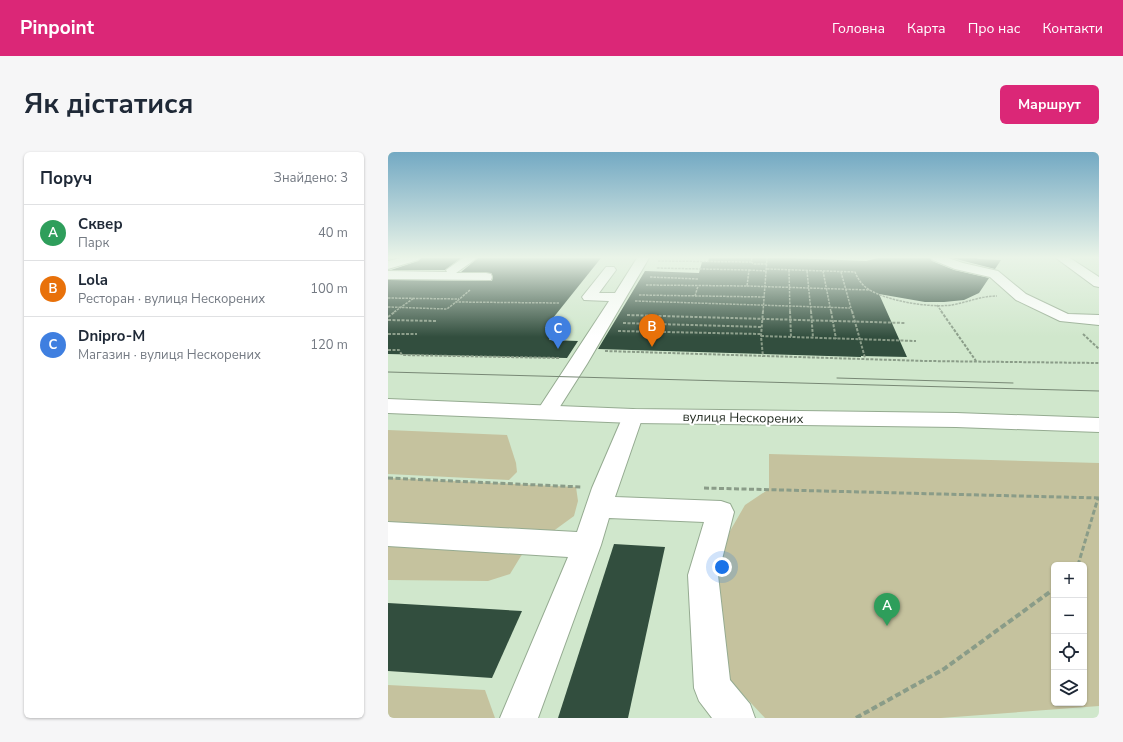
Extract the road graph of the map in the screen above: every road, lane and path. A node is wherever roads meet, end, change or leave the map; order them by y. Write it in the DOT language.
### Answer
graph roads {
  1 [pos="478,284"];
  2 [pos="600,284"];
  3 [pos="632,284"];
  4 [pos="666,284"];
  5 [pos="666,284"];
  6 [pos="789,284"];
  7 [pos="808,284"];
  8 [pos="825,284"];
  9 [pos="843,284"];
  10 [pos="864,284"];
  11 [pos="1006,284"];
  12 [pos="698,286"];
  13 [pos="747,286"];
  14 [pos="765,287"];
  15 [pos="789,288"];
  16 [pos="808,288"];
  17 [pos="826,289"];
  18 [pos="845,290"];
  19 [pos="872,290"];
  20 [pos="622,292"];
  21 [pos="695,296"];
  22 [pos="765,297"];
  23 [pos="1021,297"];
  24 [pos="388,298"];
  25 [pos="414,298"];
  26 [pos="459,299"];
  27 [pos="456,302"];
  28 [pos="559,303"];
  29 [pos="764,305"];
  30 [pos="937,305"];
  31 [pos="790,306"];
  32 [pos="810,306"];
  33 [pos="388,307"];
  34 [pos="830,307"];
  35 [pos="850,308"];
  36 [pos="388,316"];
  37 [pos="763,318"];
  38 [pos="790,319"];
  39 [pos="388,320"];
  40 [pos="811,320"];
  41 [pos="833,320"];
  42 [pos="1099,320"];
  43 [pos="436,321"];
  44 [pos="854,321"];
  45 [pos="905,323"];
  46 [pos="762,327"];
  47 [pos="388,334"];
  48 [pos="417,334"];
  49 [pos="761,335"];
  50 [pos="791,337"];
  51 [pos="812,338"];
  52 [pos="836,339"];
  53 [pos="859,340"];
  54 [pos="916,342"];
  55 [pos="388,350"];
  56 [pos="762,357"];
  57 [pos="865,358"];
  58 [pos="976,362"];
  59 [pos="1099,363"];
  60 [pos="578,364"];
  61 [pos="388,406"];
  62 [pos="547,411"];
  63 [pos="633,416"];
  64 [pos="1099,425"];
  65 [pos="388,478"];
  66 [pos="697,488"];
  67 [pos="602,497"];
  68 [pos="1098,498"];
  69 [pos="388,534"];
  70 [pos="588,545"];
  71 [pos="1079,562"];
  72 [pos="1051,591"];
  73 [pos="519,718"];
  74 [pos="736,718"];
  75 [pos="856,718"];
  1 -- 26 [label="path"];
  2 -- 20 [label="main road"];
  3 -- 20 [label="path"];
  4 -- 20 [label="path"];
  5 -- 20 [label="path"];
  6 -- 15 [label="path"];
  7 -- 16 [label="path"];
  8 -- 17 [label="path"];
  9 -- 18 [label="path"];
  10 -- 19 [label="path"];
  11 -- 23 [label="main road"];
  12 -- 13 [label="path"];
  12 -- 20 [label="path"];
  12 -- 21 [label="path"];
  13 -- 14 [label="path"];
  14 -- 15 [label="path"];
  14 -- 22 [label="path"];
  15 -- 16 [label="path"];
  15 -- 31 [label="path"];
  16 -- 17 [label="path"];
  16 -- 32 [label="path"];
  17 -- 18 [label="path"];
  17 -- 34 [label="path"];
  18 -- 19 [label="path"];
  18 -- 35 [label="path"];
  19 -- 30 [label="path"];
  20 -- 21 [label="path"];
  20 -- 29 [label="path"];
  20 -- 37 [label="path"];
  20 -- 46 [label="path"];
  20 -- 49 [label="path"];
  20 -- 60 [label="main road"];
  21 -- 22 [label="path"];
  22 -- 29 [label="path"];
  23 -- 30 [label="path"];
  23 -- 42 [label="main road"];
  24 -- 25 [label="path"];
  25 -- 26 [label="path"];
  25 -- 36 [label="path"];
  26 -- 27 [label="path"];
  27 -- 28 [label="path"];
  27 -- 33 [label="path"];
  29 -- 31 [label="path"];
  29 -- 37 [label="path"];
  30 -- 58 [label="path"];
  31 -- 32 [label="path"];
  31 -- 38 [label="path"];
  32 -- 34 [label="path"];
  32 -- 40 [label="path"];
  34 -- 35 [label="path"];
  34 -- 41 [label="path"];
  35 -- 44 [label="path"];
  37 -- 38 [label="path"];
  37 -- 46 [label="path"];
  38 -- 40 [label="path"];
  38 -- 50 [label="path"];
  39 -- 43 [label="path"];
  40 -- 41 [label="path"];
  40 -- 51 [label="path"];
  41 -- 44 [label="path"];
  41 -- 52 [label="path"];
  44 -- 45 [label="path"];
  44 -- 53 [label="path"];
  46 -- 49 [label="path"];
  47 -- 48 [label="path"];
  49 -- 50 [label="path"];
  49 -- 56 [label="path"];
  50 -- 51 [label="path"];
  51 -- 52 [label="path"];
  52 -- 53 [label="path"];
  53 -- 54 [label="path"];
  53 -- 57 [label="path"];
  55 -- 60 [label="path"];
  56 -- 57 [label="path"];
  56 -- 60 [label="path"];
  57 -- 58 [label="path"];
  58 -- 59 [label="path"];
  60 -- 62 [label="main road"];
  61 -- 62 [label="main road, вулиця Нескорених"];
  62 -- 63 [label="main road, вулиця Нескорених"];
  63 -- 64 [label="main road, вулиця Нескорених"];
  63 -- 67 [label="main road"];
  65 -- 67 [label="path"];
  66 -- 68 [label="path"];
  67 -- 70 [label="main road"];
  67 -- 74 [label="main road"];
  68 -- 71 [label="path"];
  69 -- 70 [label="main road"];
  70 -- 73 [label="main road"];
  72 -- 75 [label="path"];
}
